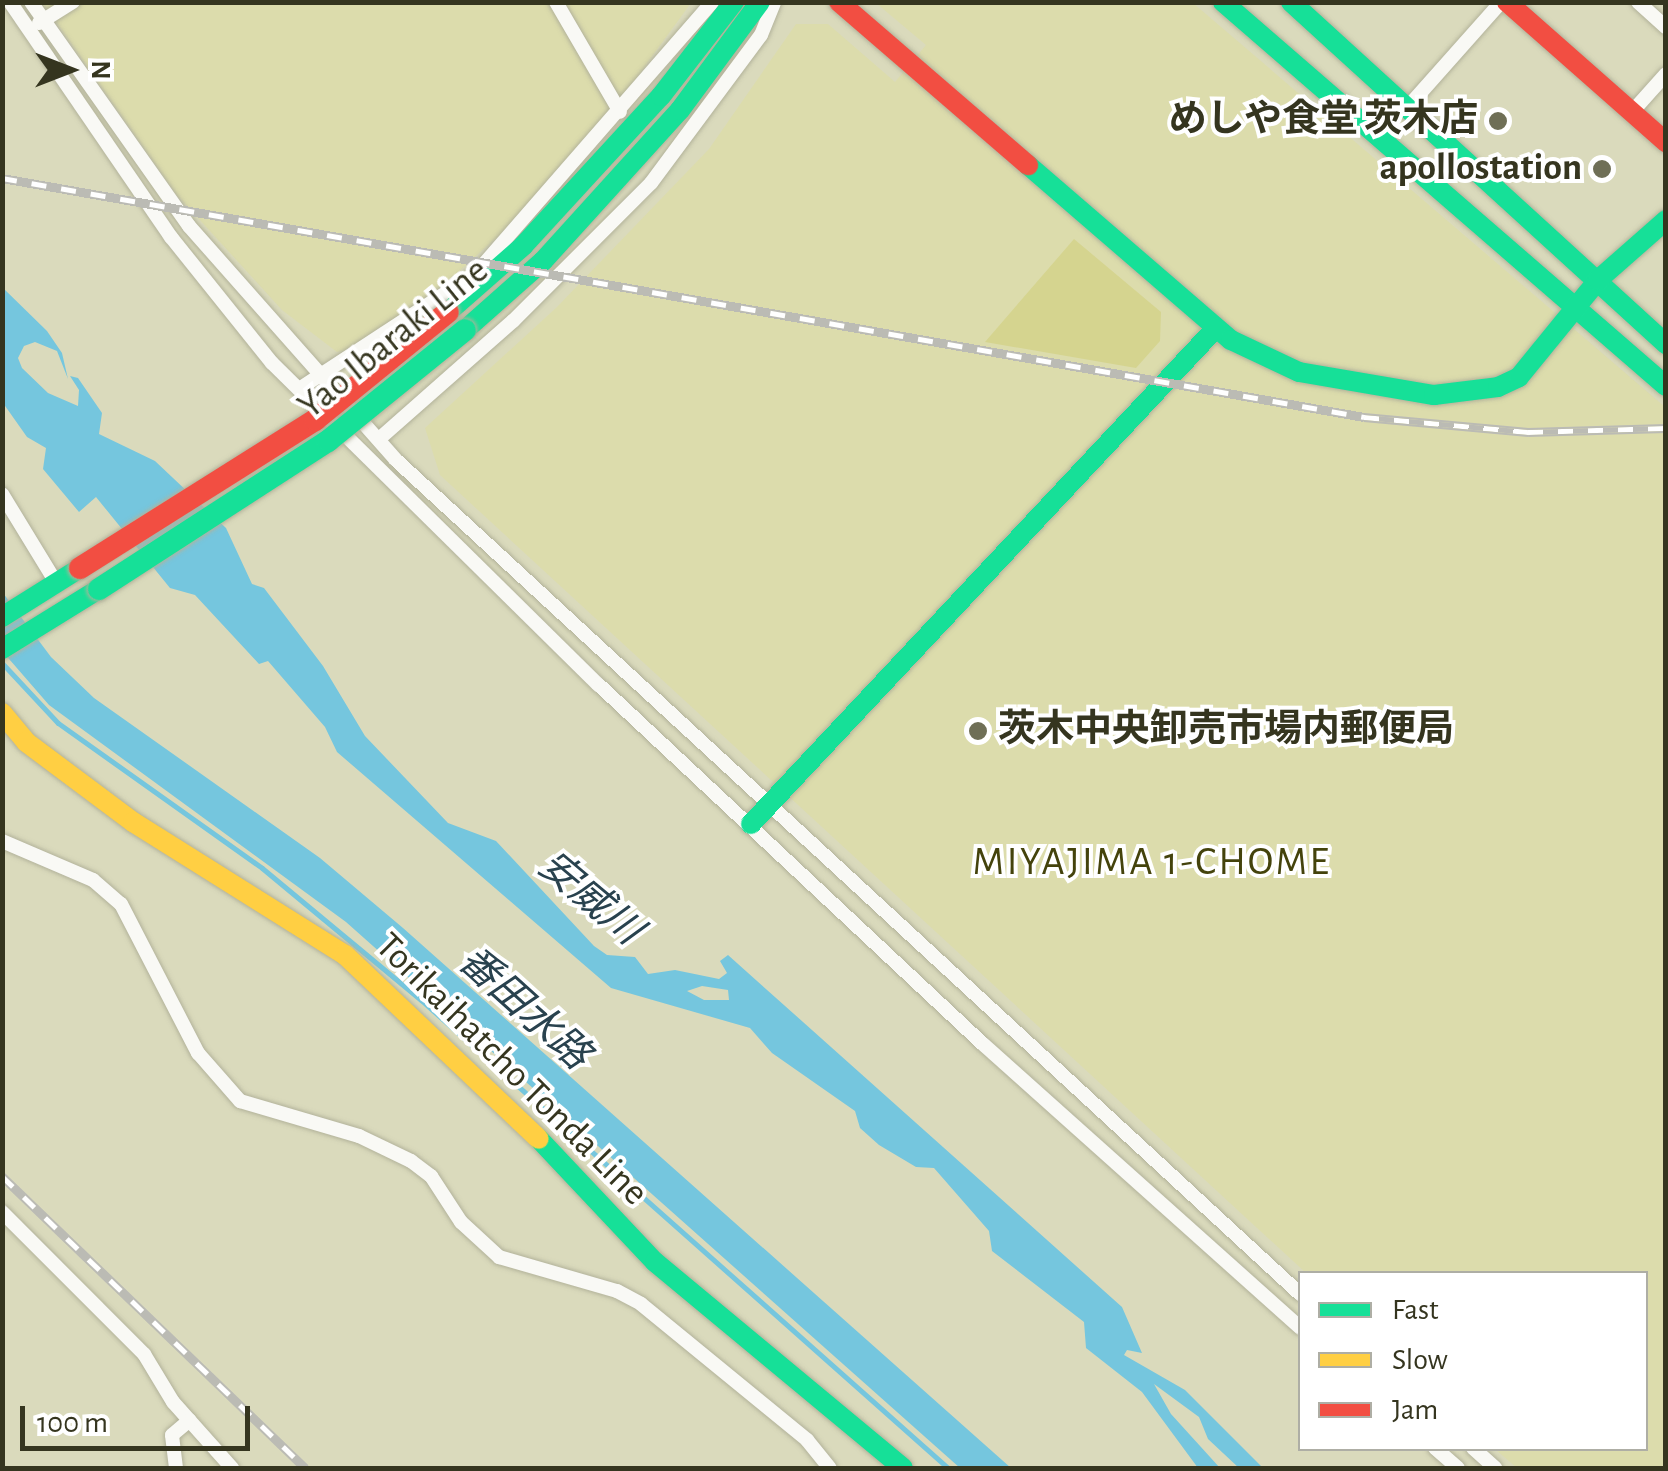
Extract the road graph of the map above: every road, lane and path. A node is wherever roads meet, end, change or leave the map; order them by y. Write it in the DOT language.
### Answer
graph roads {
  1 [pos="10,2"];
  2 [pos="31,2"];
  3 [pos="73,2"];
  4 [pos="556,2"];
  5 [pos="712,2"];
  6 [pos="730,2"];
  7 [pos="760,2"];
  8 [pos="774,2"];
  9 [pos="840,2"];
  10 [pos="1223,2"];
  11 [pos="1291,2"];
  12 [pos="1504,2"];
  13 [pos="1638,2"];
  14 [pos="43,20"];
  15 [pos="1666,27"];
  16 [pos="28,30"];
  17 [pos="1666,74"];
  18 [pos="1408,108"];
  19 [pos="620,112"];
  20 [pos="1632,112"];
  21 [pos="1666,142"];
  22 [pos="1666,220"];
  23 [pos="1598,280"];
  24 [pos="1578,307"];
  25 [pos="1216,328"];
  26 [pos="1666,344"];
  27 [pos="320,376"];
  28 [pos="1666,386"];
  29 [pos="302,387"];
  30 [pos="379,439"];
  31 [pos="2,494"];
  32 [pos="46,590"];
  33 [pos="2,617"];
  34 [pos="2,649"];
  35 [pos="2,712"];
  36 [pos="769,804"];
  37 [pos="750,824"];
  38 [pos="2,841"];
  39 [pos="2,1212"];
  40 [pos="1298,1292"];
  41 [pos="1298,1326"];
  42 [pos="190,1420"];
  43 [pos="1439,1451"];
  44 [pos="1476,1451"];
  45 [pos="176,1468"];
  46 [pos="232,1468"];
  47 [pos="830,1468"];
  48 [pos="903,1468"];
  49 [pos="1458,1468"];
  50 [pos="1495,1468"];
  1 -- 16 [label="street"];
  2 -- 14 [label="street"];
  3 -- 14 [label="street"];
  4 -- 19 [label="street"];
  5 -- 19 [label="street"];
  6 -- 32 [label="main road, Yao Ibaraki Line, bridge"];
  7 -- 34 [label="main road, Yao Ibaraki Line, bridge"];
  8 -- 30 [label="street"];
  9 -- 25 [label="main road"];
  10 -- 24 [label="main road"];
  11 -- 18 [label="main road"];
  12 -- 18 [label="street"];
  12 -- 20 [label="main road"];
  13 -- 15 [label="street"];
  14 -- 16 [label="street"];
  14 -- 27 [label="street"];
  16 -- 29 [label="street"];
  17 -- 20 [label="street"];
  18 -- 23 [label="main road"];
  19 -- 27 [label="street"];
  20 -- 21 [label="main road"];
  22 -- 23 [label="main road"];
  23 -- 24 [label="main road"];
  23 -- 26 [label="main road"];
  24 -- 25 [label="main road"];
  24 -- 28 [label="main road"];
  25 -- 36 [label="main road"];
  27 -- 29 [label="street"];
  27 -- 30 [label="street"];
  29 -- 37 [label="street"];
  30 -- 36 [label="street"];
  31 -- 32 [label="street"];
  32 -- 33 [label="main road, Yao Ibaraki Line"];
  35 -- 48 [label="main road, Torikaihatcho Tonda Line"];
  36 -- 37 [label="main road"];
  36 -- 40 [label="street"];
  37 -- 41 [label="street"];
  38 -- 47 [label="street"];
  39 -- 42 [label="street"];
  42 -- 45 [label="street"];
  42 -- 46 [label="street"];
  43 -- 49 [label="street"];
  44 -- 50 [label="street"];
}
